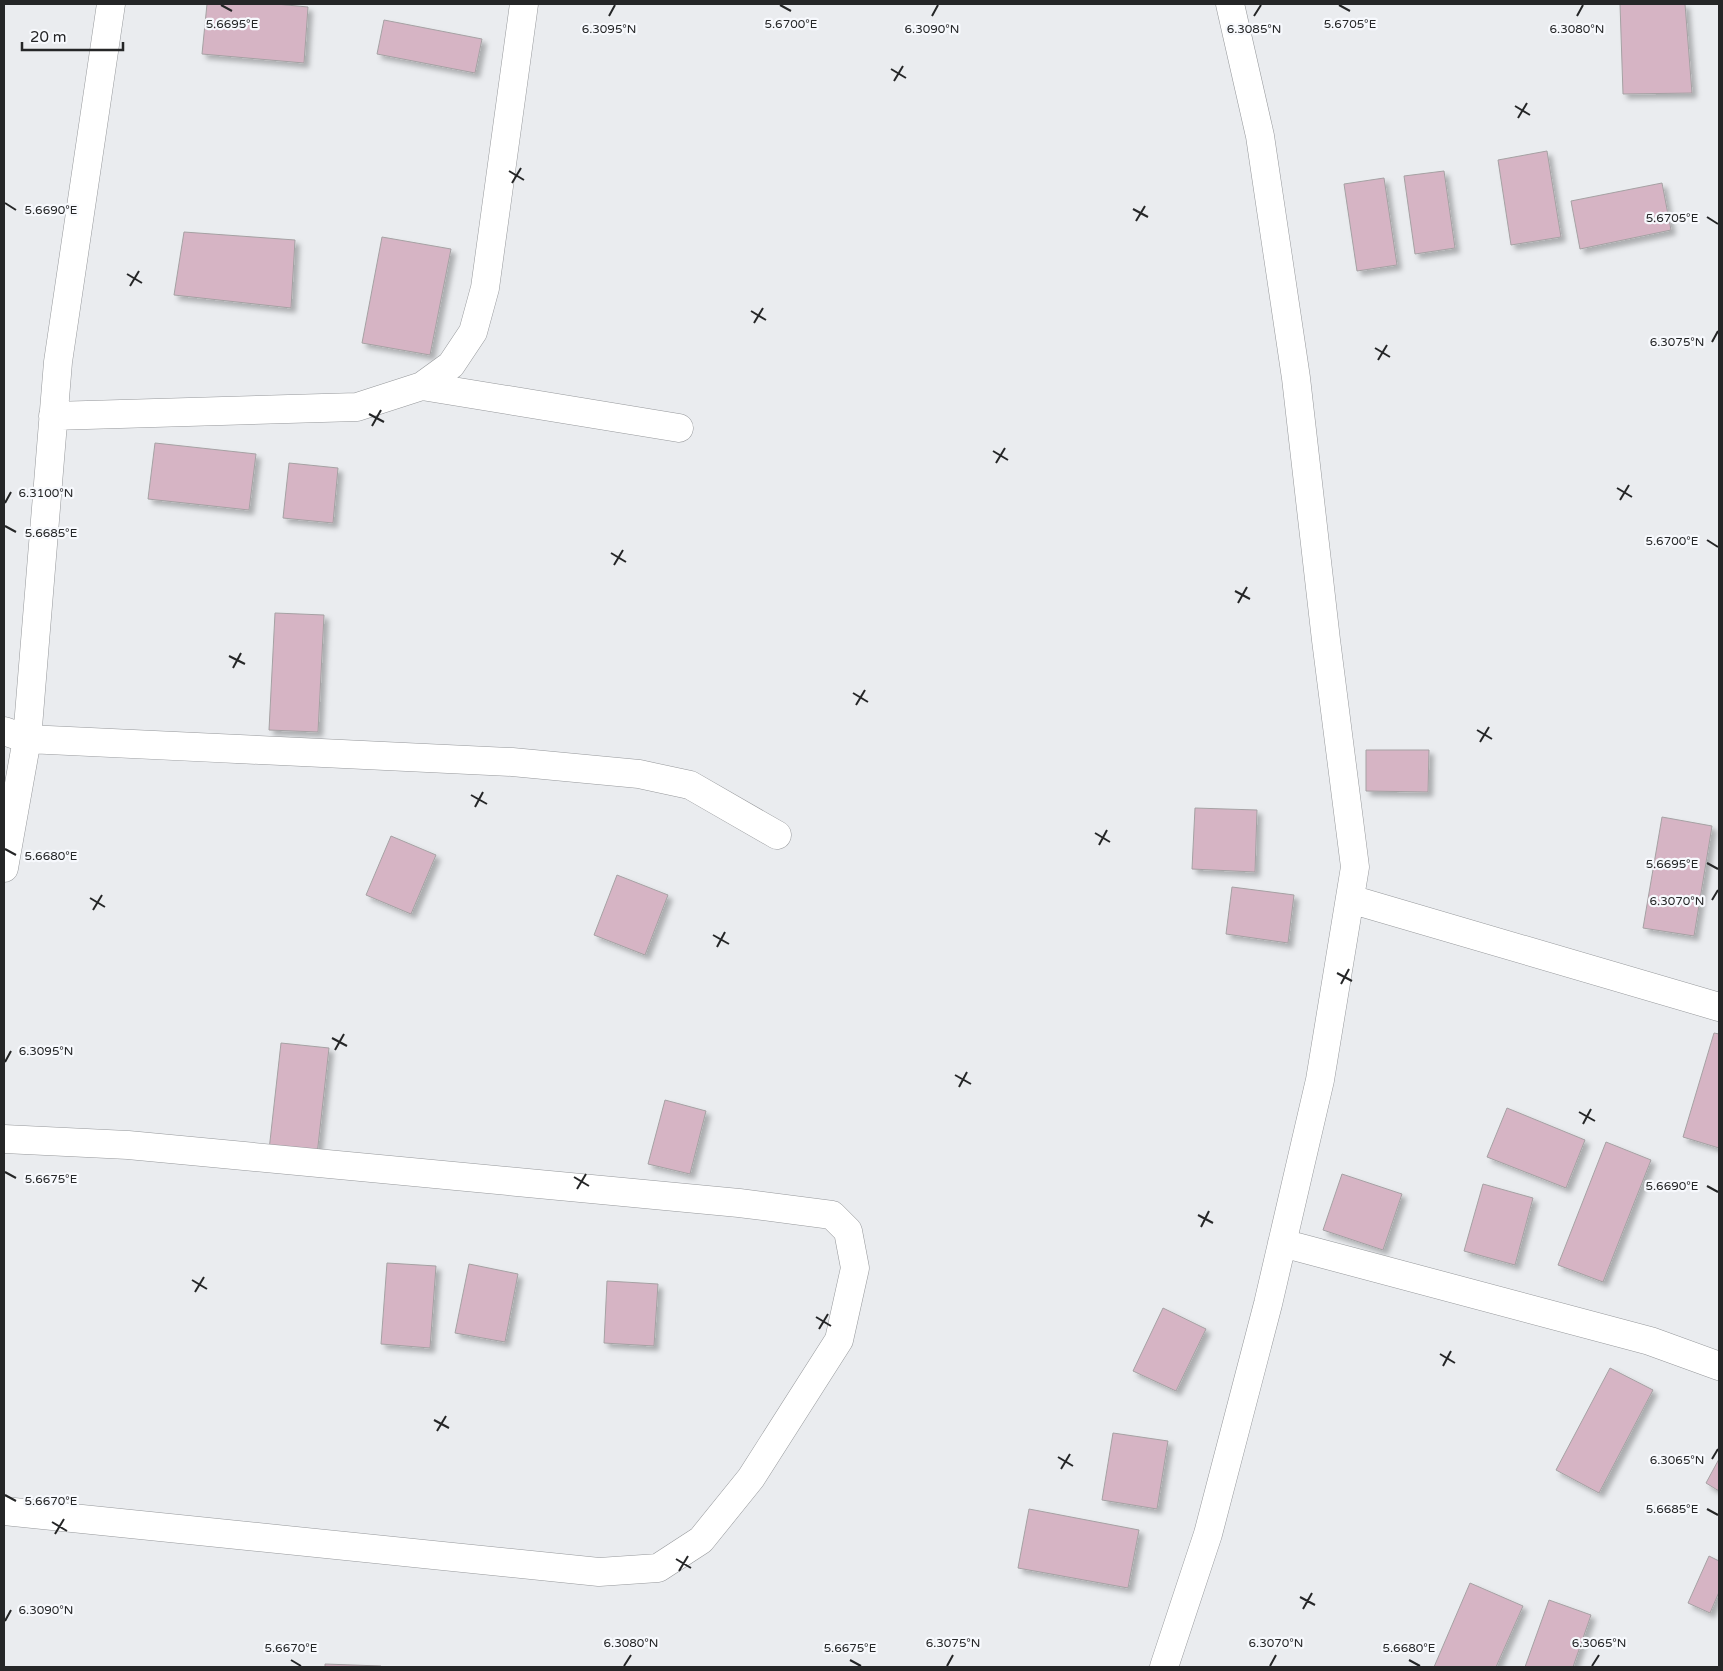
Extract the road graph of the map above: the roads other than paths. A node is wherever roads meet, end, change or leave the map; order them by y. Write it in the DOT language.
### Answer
graph roads {
  1 [pos="111,4"];
  2 [pos="524,4"];
  3 [pos="1230,4"];
  4 [pos="422,386"];
  5 [pos="53,416"];
  6 [pos="679,428"];
  7 [pos="15,735"];
  8 [pos="777,835"];
  9 [pos="4,868"];
  10 [pos="1350,898"];
  11 [pos="1719,1007"];
  12 [pos="4,1139"];
  13 [pos="1282,1243"];
  14 [pos="1719,1366"];
  15 [pos="4,1511"];
  16 [pos="1164,1667"];
  1 -- 5 [label="street"];
  2 -- 4 [label="street"];
  3 -- 10 [label="street"];
  4 -- 5 [label="street"];
  4 -- 6 [label="street"];
  5 -- 7 [label="street"];
  7 -- 8 [label="street"];
  7 -- 9 [label="street"];
  10 -- 11 [label="street"];
  10 -- 13 [label="street"];
  12 -- 15 [label="street"];
  13 -- 14 [label="street"];
  13 -- 16 [label="street"];
}
